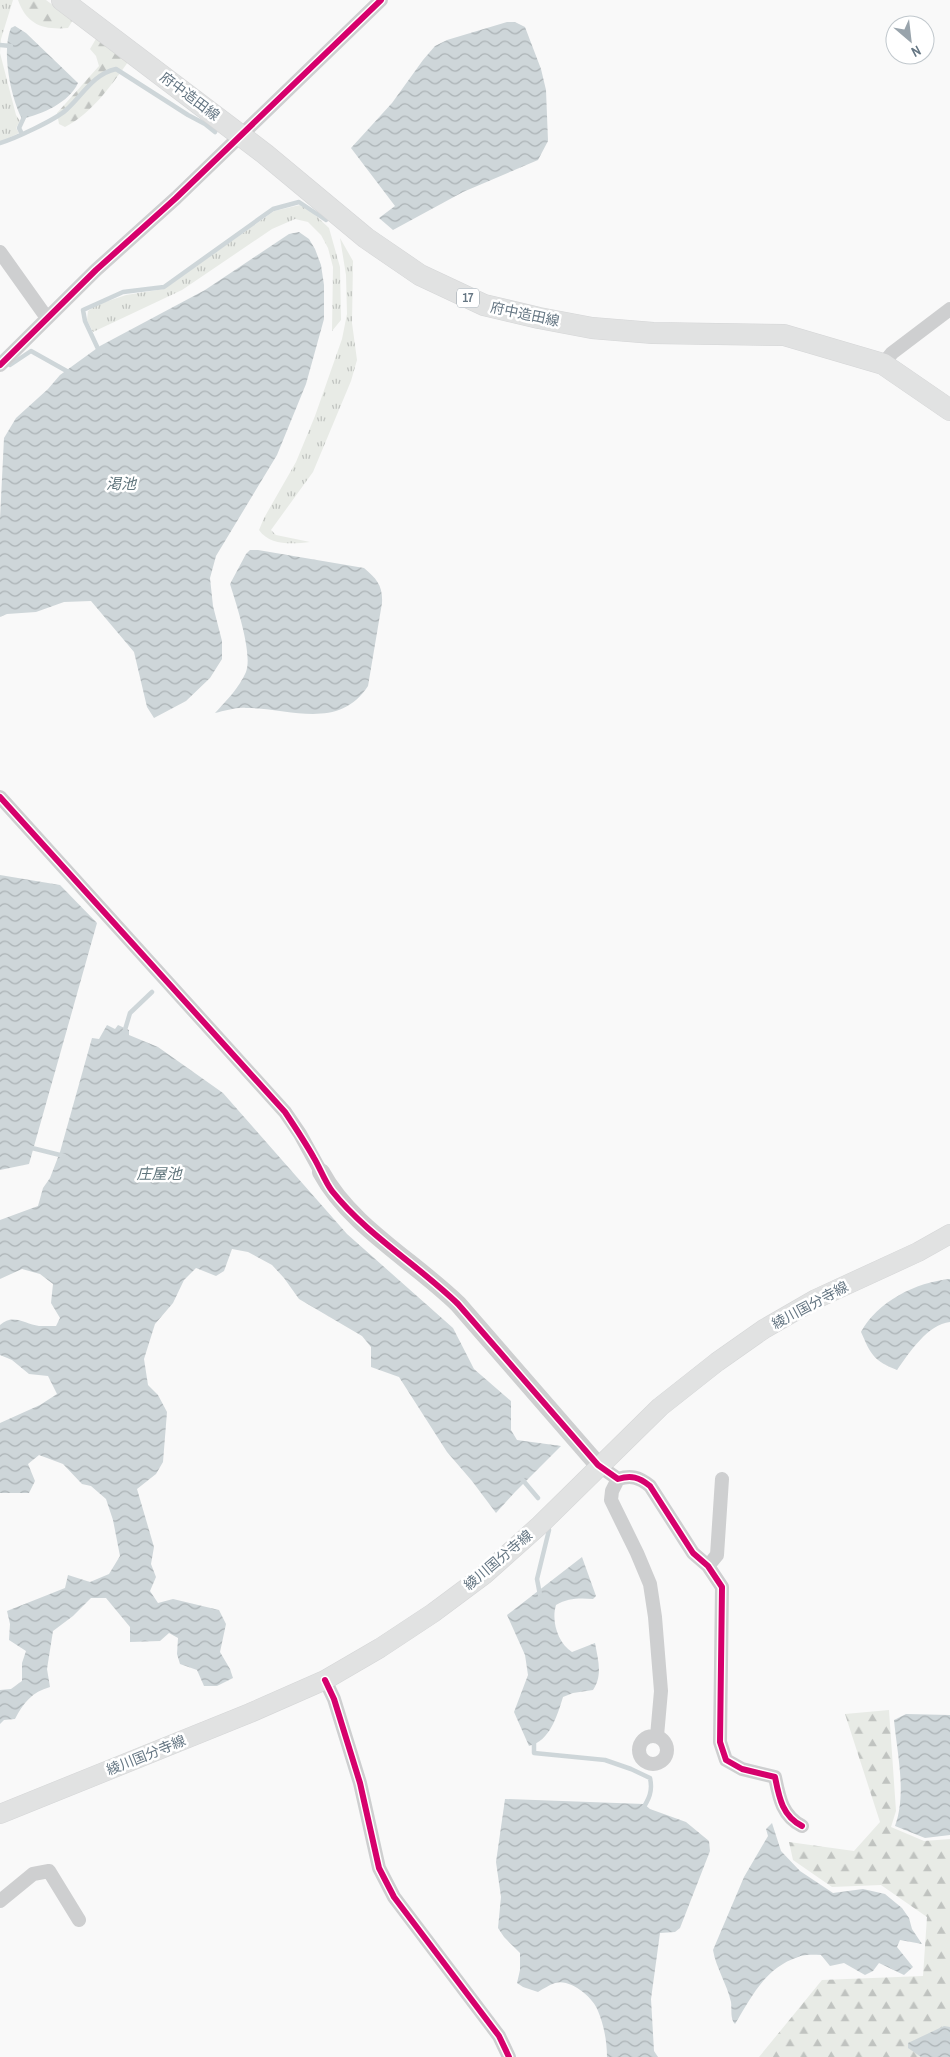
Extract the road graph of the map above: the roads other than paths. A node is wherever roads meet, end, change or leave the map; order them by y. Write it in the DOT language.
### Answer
graph roads {
  1 [pos="62,0"];
  2 [pos="380,0"];
  3 [pos="241,135"];
  4 [pos="0,252"];
  5 [pos="950,309"];
  6 [pos="47,318"];
  7 [pos="883,364"];
  8 [pos="0,365"];
  9 [pos="950,410"];
  10 [pos="0,797"];
  11 [pos="321,1172"];
  12 [pos="920,1238"];
  13 [pos="946,1239"];
  14 [pos="598,1465"];
  15 [pos="722,1478"];
  16 [pos="618,1479"];
  17 [pos="708,1566"];
  18 [pos="325,1680"];
  19 [pos="657,1736"];
  20 [pos="0,1814"];
  21 [pos="802,1826"];
  22 [pos="0,1901"];
  23 [pos="79,1920"];
  24 [pos="509,2057"];
  1 -- 3 [label="main road, 府中造田線 / 17"];
  2 -- 3 [label="street"];
  3 -- 6 [label="street"];
  3 -- 7 [label="main road, 府中造田線 / 17"];
  4 -- 6 [label="street"];
  5 -- 7 [label="street"];
  6 -- 8 [label="street"];
  7 -- 9 [label="main road, 府中造田線 / 17"];
  10 -- 11 [label="street"];
  11 -- 14 [label="street"];
  12 -- 13 [label="street"];
  13 -- 14 [label="main road, 綾川国分寺線"];
  14 -- 16 [label="street"];
  14 -- 18 [label="main road, 綾川国分寺線"];
  15 -- 17 [label="street"];
  16 -- 17 [label="street"];
  16 -- 19 [label="street"];
  17 -- 21 [label="street"];
  18 -- 20 [label="main road, 綾川国分寺線"];
  18 -- 24 [label="street"];
  22 -- 23 [label="street"];
}
